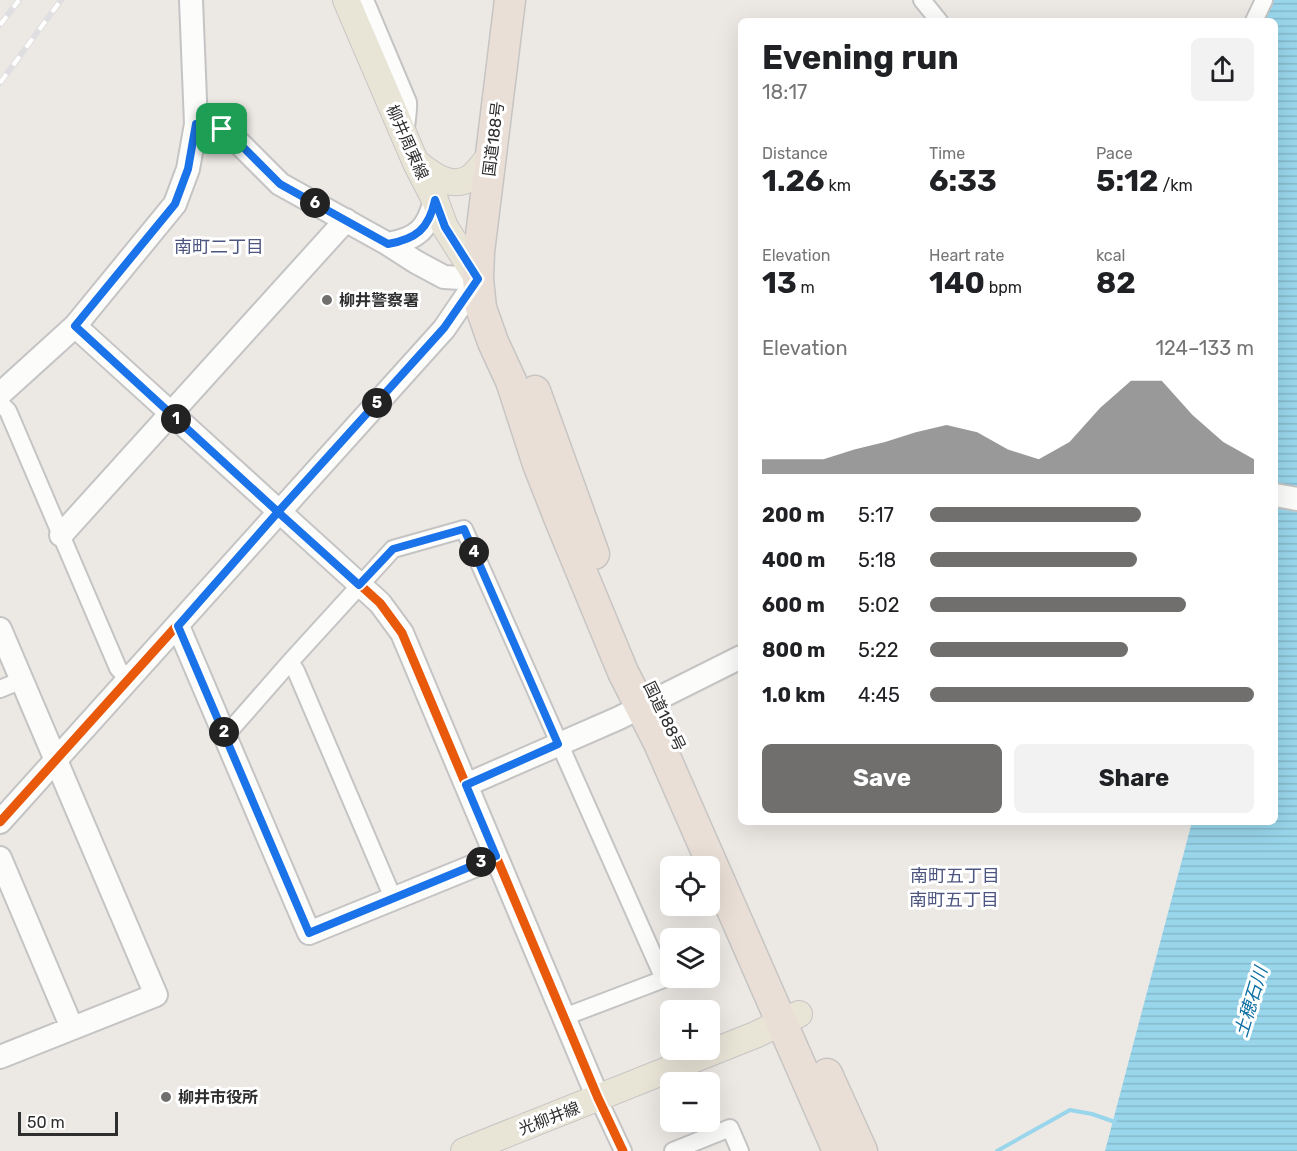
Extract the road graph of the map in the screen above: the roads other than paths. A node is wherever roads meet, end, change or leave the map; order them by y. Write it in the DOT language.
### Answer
graph roads {
  1 [pos="190,0"];
  2 [pos="346,0"];
  3 [pos="365,0"];
  4 [pos="510,0"];
  5 [pos="922,0"];
  6 [pos="1264,0"];
  7 [pos="937,18"];
  8 [pos="1255,18"];
  9 [pos="196,124"];
  10 [pos="411,151"];
  11 [pos="490,156"];
  12 [pos="435,200"];
  13 [pos="345,220"];
  14 [pos="388,244"];
  15 [pos="478,279"];
  16 [pos="75,326"];
  17 [pos="0,394"];
  18 [pos="0,403"];
  19 [pos="171,414"];
  20 [pos="1278,496"];
  21 [pos="1297,499"];
  22 [pos="278,512"];
  23 [pos="61,535"];
  24 [pos="359,585"];
  25 [pos="178,626"];
  26 [pos="0,628"];
  27 [pos="738,658"];
  28 [pos="290,662"];
  29 [pos="22,680"];
  30 [pos="129,680"];
  31 [pos="0,689"];
  32 [pos="649,702"];
  33 [pos="226,735"];
  34 [pos="558,744"];
  35 [pos="56,761"];
  36 [pos="466,785"];
  37 [pos="0,822"];
  38 [pos="496,856"];
  39 [pos="0,858"];
  40 [pos="393,898"];
  41 [pos="564,1017"];
  42 [pos="791,1018"];
  43 [pos="72,1028"];
  44 [pos="0,1057"];
  45 [pos="598,1098"];
  46 [pos="464,1151"];
  47 [pos="623,1151"];
  48 [pos="673,1151"];
  49 [pos="740,1151"];
  50 [pos="838,1151"];
  51 [pos="862,1151"];
  1 -- 9 [label="street"];
  2 -- 10 [label="main road, 柳井周東線"];
  3 -- 10 [label="street"];
  4 -- 11 [label="highway, 国道188号"];
  5 -- 7 [label="street"];
  6 -- 8 [label="street"];
  9 -- 13 [label="street"];
  9 -- 16 [label="street"];
  10 -- 11 [label="main road"];
  10 -- 12 [label="main road, 柳井周東線"];
  11 -- 15 [label="highway, 国道188号"];
  12 -- 14 [label="street"];
  12 -- 15 [label="main road, 柳井周東線"];
  13 -- 14 [label="street"];
  13 -- 19 [label="street"];
  14 -- 15 [label="street"];
  15 -- 22 [label="street"];
  15 -- 32 [label="highway, 国道188号"];
  16 -- 17 [label="street"];
  16 -- 19 [label="street"];
  18 -- 23 [label="street"];
  19 -- 22 [label="street"];
  19 -- 23 [label="street"];
  20 -- 21 [label="street"];
  22 -- 24 [label="street"];
  22 -- 25 [label="street"];
  23 -- 30 [label="street"];
  24 -- 28 [label="street"];
  24 -- 34 [label="street"];
  24 -- 36 [label="street"];
  25 -- 30 [label="street"];
  25 -- 33 [label="street"];
  26 -- 29 [label="street"];
  27 -- 32 [label="street"];
  28 -- 33 [label="street"];
  28 -- 40 [label="street"];
  29 -- 31 [label="street"];
  29 -- 35 [label="street"];
  30 -- 35 [label="street"];
  32 -- 34 [label="street"];
  32 -- 42 [label="highway, 国道188号"];
  33 -- 40 [label="street"];
  34 -- 36 [label="street"];
  34 -- 41 [label="street"];
  35 -- 37 [label="street"];
  35 -- 43 [label="street"];
  36 -- 38 [label="street"];
  38 -- 40 [label="street"];
  38 -- 41 [label="street"];
  39 -- 43 [label="street"];
  41 -- 45 [label="street"];
  42 -- 45 [label="main road, 光柳井線"];
  42 -- 50 [label="highway, 国道188号"];
  42 -- 51 [label="highway, 国道188号"];
  43 -- 44 [label="street"];
  45 -- 46 [label="main road, 光柳井線"];
  45 -- 47 [label="street"];
  48 -- 49 [label="street"];
}
